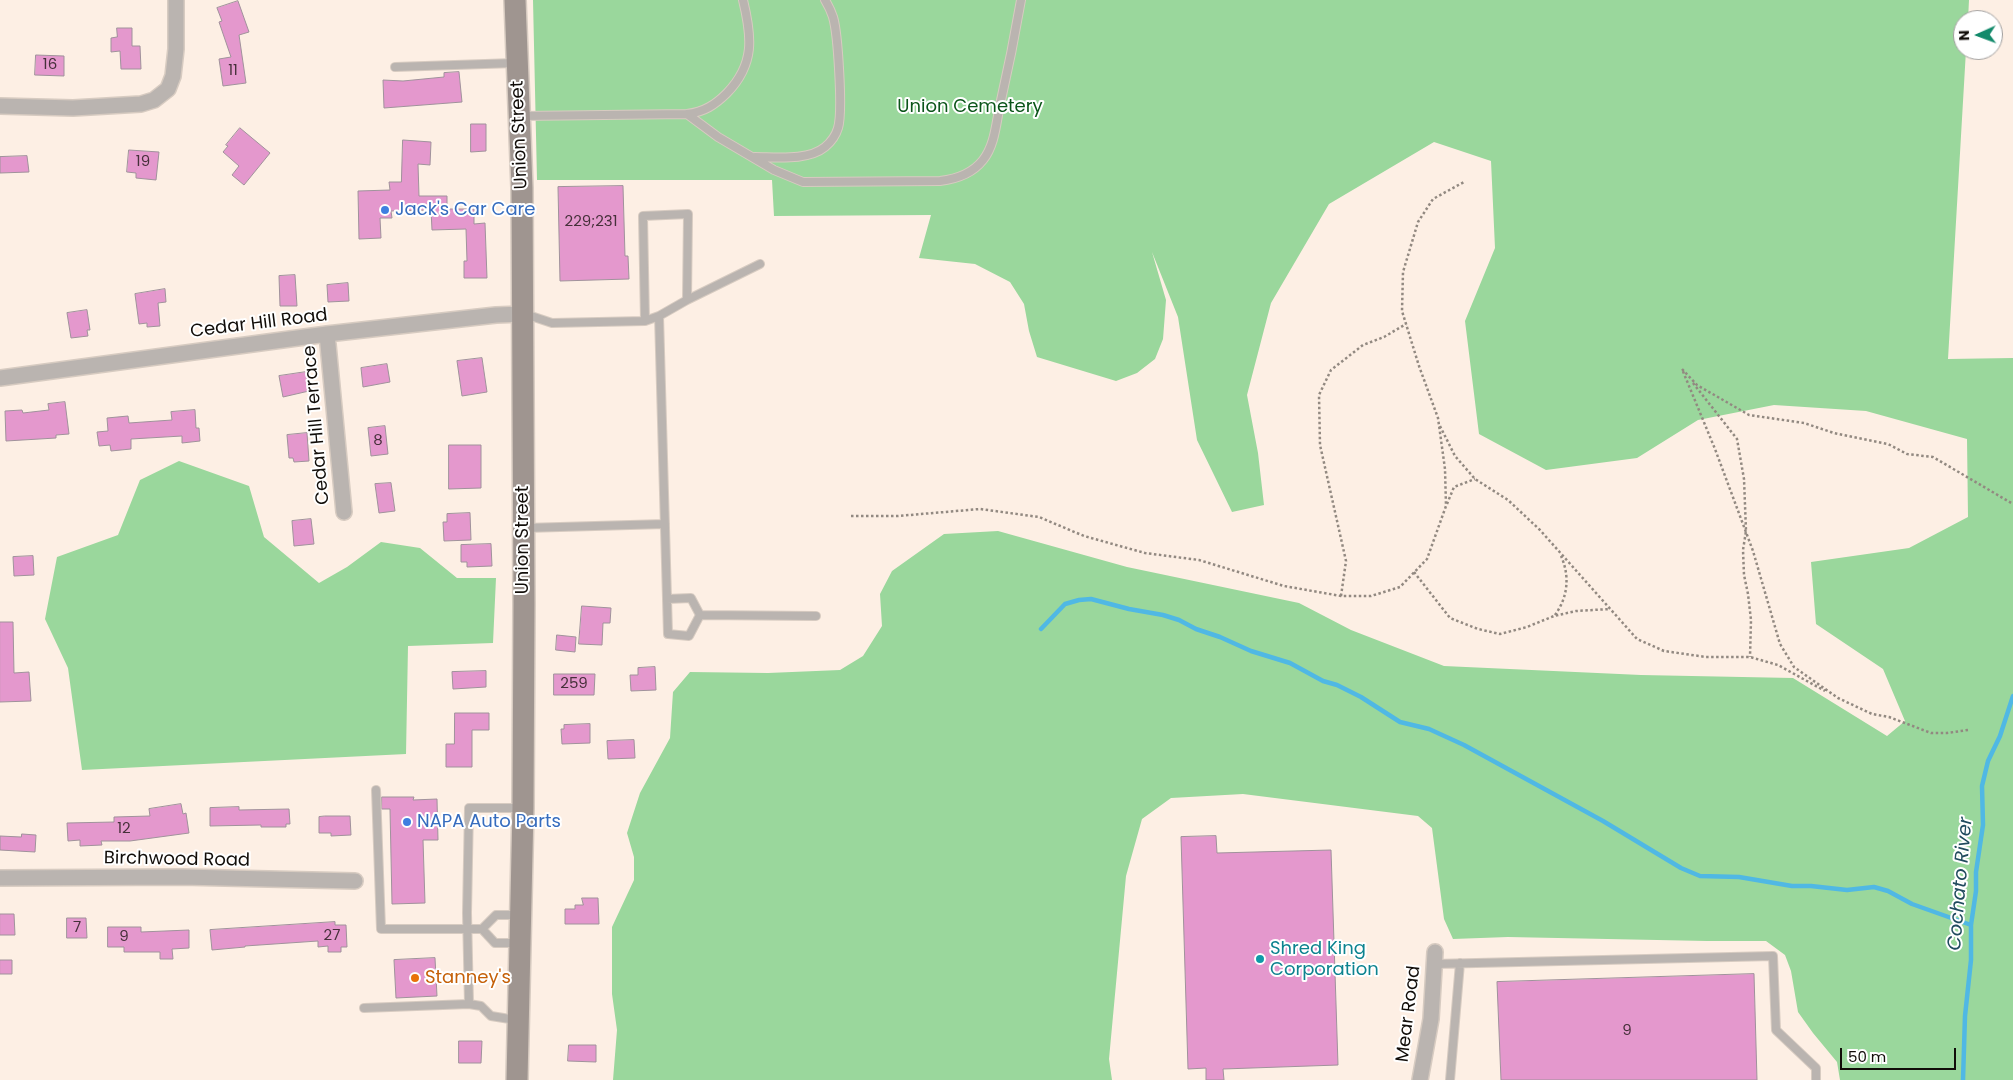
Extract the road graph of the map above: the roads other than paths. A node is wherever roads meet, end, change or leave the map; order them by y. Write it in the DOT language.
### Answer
graph roads {
  1 [pos="176,0"];
  2 [pos="515,0"];
  3 [pos="743,0"];
  4 [pos="825,0"];
  5 [pos="1021,0"];
  6 [pos="517,63"];
  7 [pos="395,67"];
  8 [pos="0,106"];
  9 [pos="687,114"];
  10 [pos="519,116"];
  11 [pos="755,158"];
  12 [pos="760,264"];
  13 [pos="687,300"];
  14 [pos="523,314"];
  15 [pos="659,316"];
  16 [pos="645,321"];
  17 [pos="327,334"];
  18 [pos="0,378"];
  19 [pos="344,512"];
  20 [pos="665,524"];
  21 [pos="523,528"];
  22 [pos="667,599"];
  23 [pos="700,615"];
  24 [pos="816,616"];
  25 [pos="376,790"];
  26 [pos="523,808"];
  27 [pos="0,878"];
  28 [pos="355,881"];
  29 [pos="521,915"];
  30 [pos="468,929"];
  31 [pos="482,929"];
  32 [pos="520,943"];
  33 [pos="1435,958"];
  34 [pos="1460,963"];
  35 [pos="469,1004"];
  36 [pos="364,1008"];
  37 [pos="518,1020"];
  38 [pos="517,1080"];
  39 [pos="1420,1080"];
  40 [pos="1450,1080"];
  41 [pos="1816,1080"];
  1 -- 8 [label="street"];
  2 -- 6 [label="main road, Union Street"];
  3 -- 9 [label="lane"];
  4 -- 11 [label="lane"];
  5 -- 11 [label="lane"];
  6 -- 7 [label="lane"];
  6 -- 10 [label="main road, Union Street"];
  9 -- 10 [label="lane"];
  9 -- 11 [label="lane"];
  10 -- 14 [label="main road, Union Street"];
  12 -- 13 [label="lane"];
  13 -- 15 [label="lane"];
  13 -- 16 [label="lane"];
  14 -- 16 [label="lane"];
  14 -- 17 [label="street, Cedar Hill Road"];
  14 -- 21 [label="main road, Union Street"];
  15 -- 16 [label="lane"];
  15 -- 20 [label="lane"];
  17 -- 18 [label="street, Cedar Hill Road"];
  17 -- 19 [label="street, Cedar Hill Terrace"];
  20 -- 21 [label="lane"];
  20 -- 22 [label="lane"];
  21 -- 26 [label="main road, Union Street"];
  22 -- 23 [label="lane"];
  22 -- 23 [label="lane"];
  23 -- 24 [label="lane"];
  25 -- 30 [label="lane"];
  26 -- 29 [label="main road, Union Street"];
  26 -- 30 [label="lane"];
  27 -- 28 [label="street, Birchwood Road"];
  29 -- 31 [label="lane"];
  29 -- 32 [label="main road, Union Street"];
  30 -- 31 [label="lane"];
  30 -- 35 [label="lane"];
  31 -- 32 [label="lane"];
  32 -- 37 [label="main road, Union Street"];
  33 -- 34 [label="lane"];
  33 -- 39 [label="street, Mear Road"];
  34 -- 40 [label="lane"];
  34 -- 41 [label="lane"];
  35 -- 36 [label="lane"];
  35 -- 37 [label="lane"];
  37 -- 38 [label="main road, Union Street"];
}
